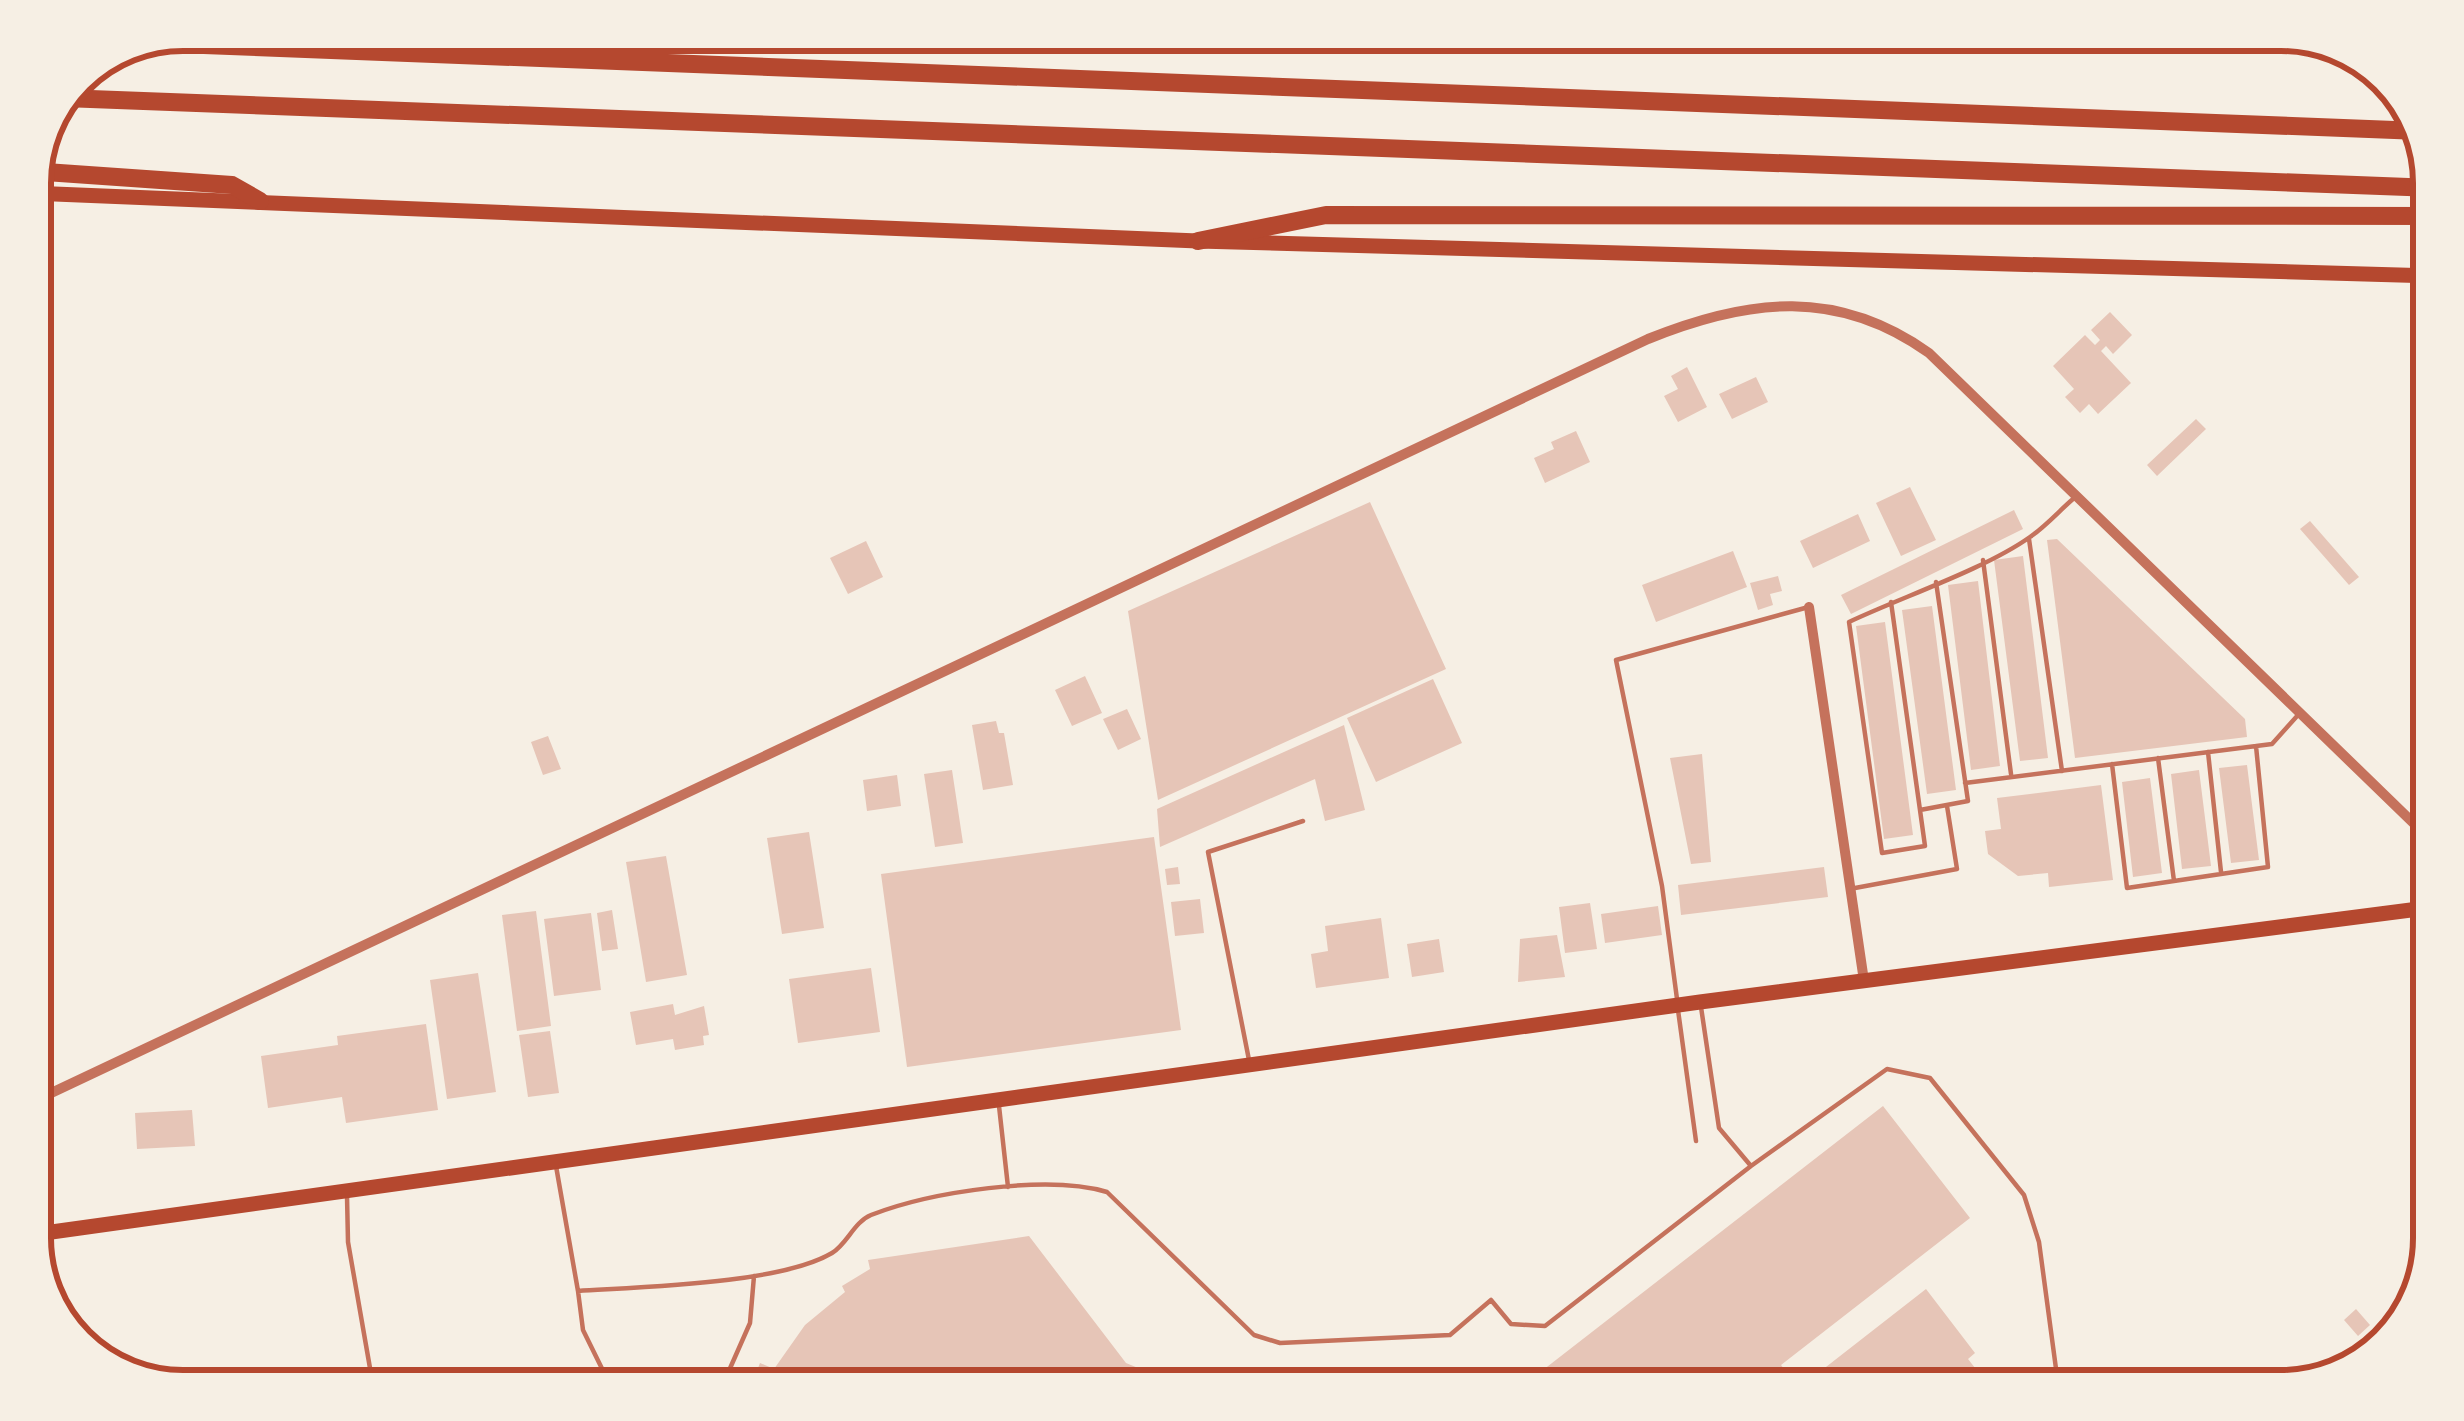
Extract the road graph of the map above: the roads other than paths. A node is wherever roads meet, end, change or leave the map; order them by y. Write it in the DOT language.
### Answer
graph roads {
  1 [pos="357,51"];
  2 [pos="82,99"];
  3 [pos="2401,130"];
  4 [pos="51,172"];
  5 [pos="2413,187"];
  6 [pos="51,194"];
  7 [pos="260,201"];
  8 [pos="2413,216"];
  9 [pos="1198,241"];
  10 [pos="2413,275"];
  11 [pos="2077,495"];
  12 [pos="2029,538"];
  13 [pos="1983,560"];
  14 [pos="1936,581"];
  15 [pos="1891,602"];
  16 [pos="1809,607"];
  17 [pos="2302,711"];
  18 [pos="2256,746"];
  19 [pos="2208,752"];
  20 [pos="2158,758"];
  21 [pos="2112,764"];
  22 [pos="2062,770"];
  23 [pos="2012,777"];
  24 [pos="1965,783"];
  25 [pos="1947,805"];
  26 [pos="1920,810"];
  27 [pos="1303,821"];
  28 [pos="2413,822"];
  29 [pos="2222,874"];
  30 [pos="2174,881"];
  31 [pos="1850,889"];
  32 [pos="2413,910"];
  33 [pos="1864,981"];
  34 [pos="1700,1002"];
  35 [pos="1678,1006"];
  36 [pos="1250,1065"];
  37 [pos="51,1093"];
  38 [pos="999,1101"];
  39 [pos="1696,1141"];
  40 [pos="555,1162"];
  41 [pos="1751,1166"];
  42 [pos="1008,1187"];
  43 [pos="347,1190"];
  44 [pos="51,1232"];
  45 [pos="754,1276"];
  46 [pos="578,1291"];
  47 [pos="370,1370"];
  48 [pos="603,1370"];
  49 [pos="729,1370"];
  50 [pos="2056,1370"];
  1 -- 3 [label="highway"];
  2 -- 5 [label="highway"];
  4 -- 7 [label="highway"];
  6 -- 7 [label="main road"];
  7 -- 9 [label="main road"];
  8 -- 9 [label="highway"];
  9 -- 10 [label="main road"];
  11 -- 12 [label="lane"];
  11 -- 17 [label="street"];
  11 -- 37 [label="street"];
  12 -- 13 [label="lane"];
  12 -- 22 [label="lane"];
  13 -- 14 [label="lane"];
  13 -- 23 [label="lane"];
  14 -- 15 [label="lane"];
  14 -- 24 [label="lane"];
  15 -- 26 [label="lane"];
  15 -- 26 [label="lane"];
  16 -- 31 [label="street"];
  16 -- 35 [label="lane"];
  17 -- 18 [label="lane"];
  17 -- 28 [label="street"];
  18 -- 19 [label="lane"];
  18 -- 29 [label="lane"];
  19 -- 20 [label="lane"];
  19 -- 29 [label="lane"];
  20 -- 21 [label="lane"];
  20 -- 30 [label="lane"];
  21 -- 22 [label="lane"];
  21 -- 30 [label="lane"];
  22 -- 23 [label="lane"];
  23 -- 24 [label="lane"];
  24 -- 25 [label="lane"];
  25 -- 26 [label="lane"];
  25 -- 31 [label="lane"];
  27 -- 36 [label="lane"];
  29 -- 30 [label="lane"];
  31 -- 33 [label="street"];
  32 -- 33 [label="main road"];
  33 -- 34 [label="main road"];
  34 -- 35 [label="main road"];
  34 -- 41 [label="lane"];
  35 -- 36 [label="main road"];
  35 -- 39 [label="lane"];
  36 -- 38 [label="main road"];
  38 -- 40 [label="main road"];
  38 -- 42 [label="lane"];
  40 -- 43 [label="main road"];
  40 -- 46 [label="lane"];
  41 -- 42 [label="lane"];
  41 -- 50 [label="lane"];
  42 -- 45 [label="lane"];
  43 -- 44 [label="main road"];
  43 -- 47 [label="lane"];
  45 -- 46 [label="lane"];
  45 -- 49 [label="lane"];
  46 -- 48 [label="lane"];
}
